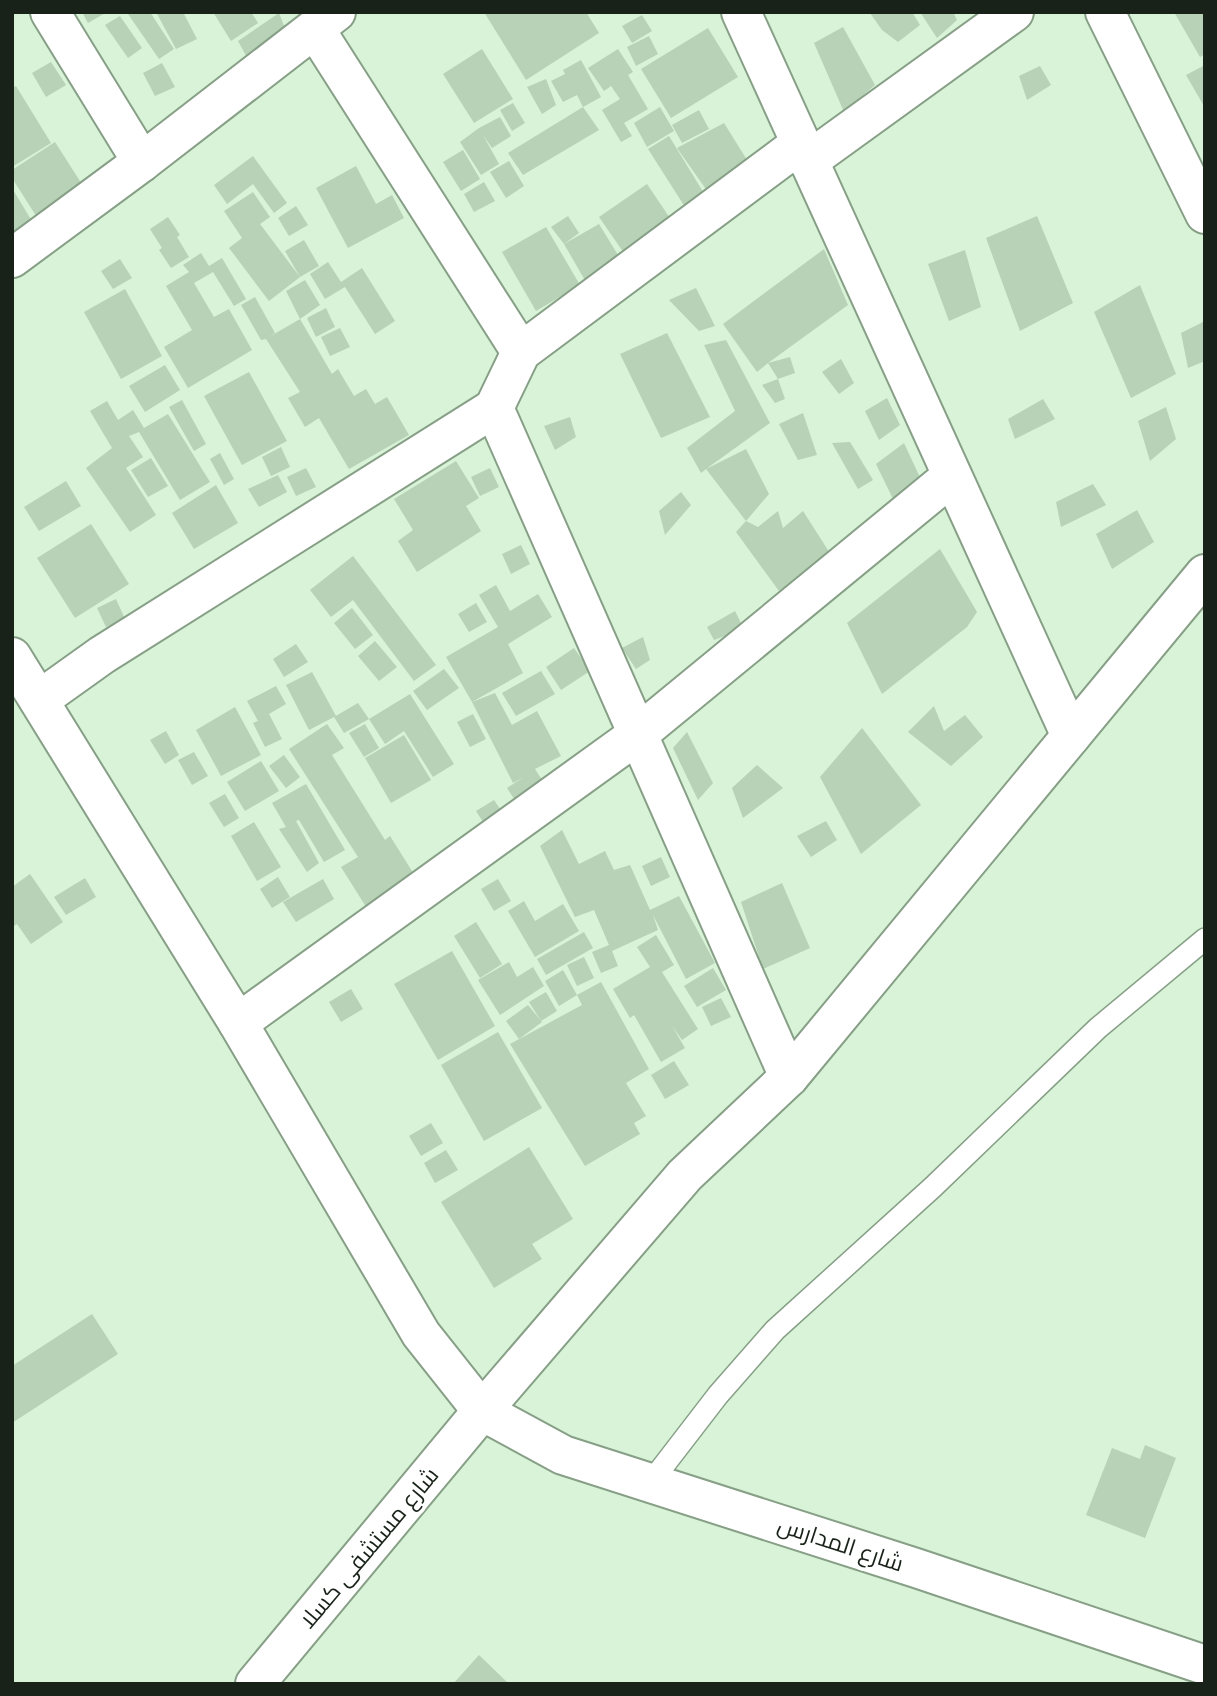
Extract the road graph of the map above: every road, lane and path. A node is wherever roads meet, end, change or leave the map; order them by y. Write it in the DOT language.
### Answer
graph roads {
  1 [pos="50,12"];
  2 [pos="741,12"];
  3 [pos="1014,12"];
  4 [pos="1105,12"];
  5 [pos="325,20"];
  6 [pos="804,152"];
  7 [pos="142,162"];
  8 [pos="1205,214"];
  9 [pos="12,258"];
  10 [pos="521,352"];
  11 [pos="494,408"];
  12 [pos="952,476"];
  13 [pos="1205,574"];
  14 [pos="12,657"];
  15 [pos="39,700"];
  16 [pos="637,735"];
  17 [pos="1071,736"];
  18 [pos="1205,939"];
  19 [pos="238,1023"];
  20 [pos="789,1077"];
  21 [pos="482,1412"];
  22 [pos="651,1482"];
  23 [pos="1205,1665"];
  24 [pos="255,1684"];
  1 -- 7 [label="street"];
  2 -- 6 [label="street"];
  3 -- 6 [label="street"];
  4 -- 8 [label="street"];
  5 -- 7 [label="street"];
  5 -- 10 [label="street"];
  6 -- 10 [label="street"];
  6 -- 12 [label="street"];
  7 -- 9 [label="street"];
  10 -- 11 [label="street"];
  11 -- 15 [label="street"];
  11 -- 16 [label="street"];
  12 -- 16 [label="street"];
  12 -- 17 [label="street"];
  13 -- 17 [label="street, شارع مستشفى كسلا"];
  14 -- 15 [label="street"];
  15 -- 19 [label="street"];
  16 -- 19 [label="street"];
  16 -- 20 [label="street"];
  17 -- 20 [label="street, شارع مستشفى كسلا"];
  18 -- 22 [label="lane"];
  19 -- 21 [label="street"];
  20 -- 21 [label="street, شارع مستشفى كسلا"];
  21 -- 22 [label="street, شارع المدارس"];
  21 -- 24 [label="street, شارع مستشفى كسلا"];
  22 -- 23 [label="street, شارع المدارس"];
}
